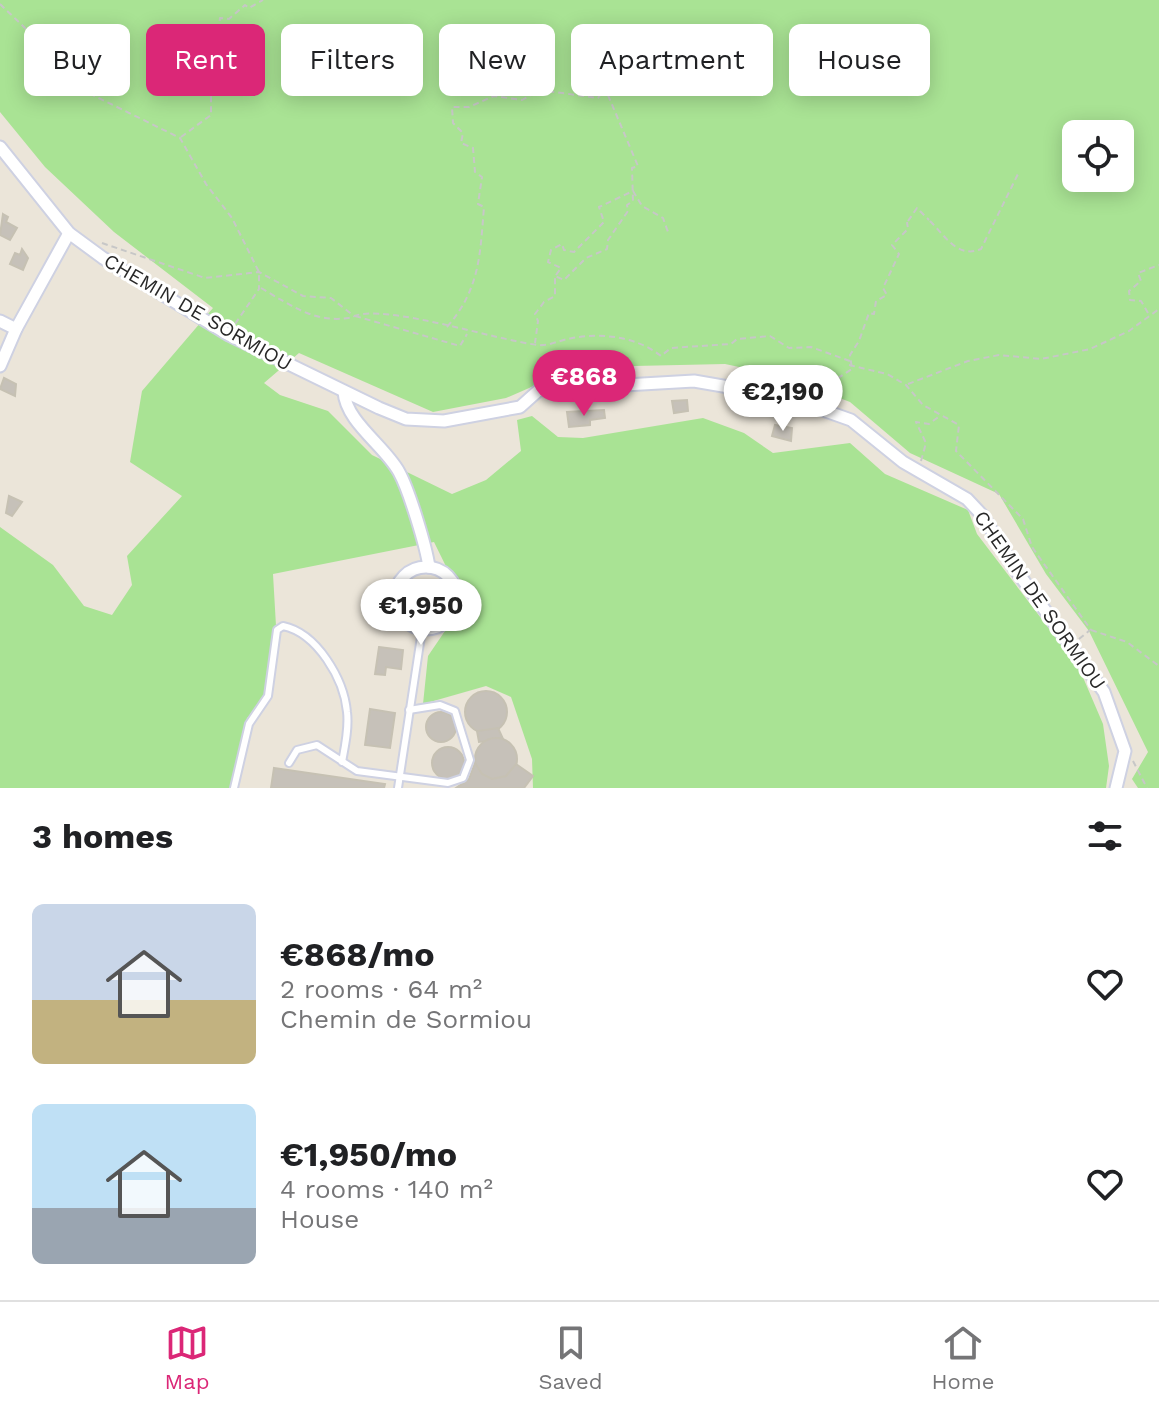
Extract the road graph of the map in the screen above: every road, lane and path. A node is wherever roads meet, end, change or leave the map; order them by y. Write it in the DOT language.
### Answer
graph roads {
  1 [pos="263,0"];
  2 [pos="0,4"];
  3 [pos="180,138"];
  4 [pos="0,147"];
  5 [pos="1018,174"];
  6 [pos="633,191"];
  7 [pos="668,232"];
  8 [pos="69,233"];
  9 [pos="99,243"];
  10 [pos="1159,265"];
  11 [pos="259,272"];
  12 [pos="555,276"];
  13 [pos="259,287"];
  14 [pos="1159,309"];
  15 [pos="1149,315"];
  16 [pos="354,316"];
  17 [pos="0,321"];
  18 [pos="447,327"];
  19 [pos="16,329"];
  20 [pos="468,333"];
  21 [pos="229,335"];
  22 [pos="535,344"];
  23 [pos="849,363"];
  24 [pos="0,366"];
  25 [pos="815,377"];
  26 [pos="747,382"];
  27 [pos="906,385"];
  28 [pos="344,392"];
  29 [pos="775,395"];
  30 [pos="942,414"];
  31 [pos="918,470"];
  32 [pos="429,567"];
  33 [pos="422,630"];
  34 [pos="1091,630"];
  35 [pos="1072,644"];
  36 [pos="1159,666"];
  37 [pos="409,710"];
  38 [pos="1125,757"];
  39 [pos="342,762"];
  40 [pos="289,763"];
  41 [pos="400,777"];
  42 [pos="234,788"];
  43 [pos="398,788"];
  44 [pos="1116,788"];
  45 [pos="1147,788"];
  1 -- 3 [label="path"];
  2 -- 3 [label="path"];
  3 -- 11 [label="path"];
  4 -- 8 [label="street, CHEMIN DE SORMIOU"];
  5 -- 23 [label="path"];
  6 -- 7 [label="path"];
  6 -- 12 [label="path"];
  6 -- 18 [label="path"];
  6 -- 22 [label="path"];
  8 -- 19 [label="street"];
  8 -- 21 [label="street, CHEMIN DE SORMIOU"];
  9 -- 11 [label="path"];
  10 -- 15 [label="path"];
  11 -- 16 [label="path"];
  11 -- 21 [label="path"];
  13 -- 16 [label="path"];
  14 -- 15 [label="path"];
  15 -- 27 [label="path"];
  16 -- 18 [label="path"];
  16 -- 20 [label="path"];
  17 -- 19 [label="street"];
  18 -- 20 [label="path"];
  19 -- 24 [label="street"];
  20 -- 22 [label="path"];
  21 -- 28 [label="street, CHEMIN DE SORMIOU"];
  22 -- 23 [label="path"];
  23 -- 27 [label="path"];
  23 -- 29 [label="path"];
  25 -- 26 [label="path"];
  27 -- 34 [label="path"];
  28 -- 29 [label="street, CHEMIN DE SORMIOU"];
  28 -- 32 [label="street"];
  29 -- 35 [label="street, CHEMIN DE SORMIOU"];
  30 -- 31 [label="path"];
  32 -- 33 [label="street"];
  32 -- 33 [label="street"];
  33 -- 37 [label="lane"];
  34 -- 35 [label="path"];
  34 -- 36 [label="path"];
  35 -- 38 [label="street, CHEMIN DE SORMIOU"];
  37 -- 41 [label="lane"];
  37 -- 41 [label="lane"];
  38 -- 44 [label="street"];
  38 -- 45 [label="path"];
  39 -- 40 [label="lane"];
  39 -- 41 [label="lane"];
  39 -- 42 [label="lane"];
  41 -- 43 [label="lane"];
}
